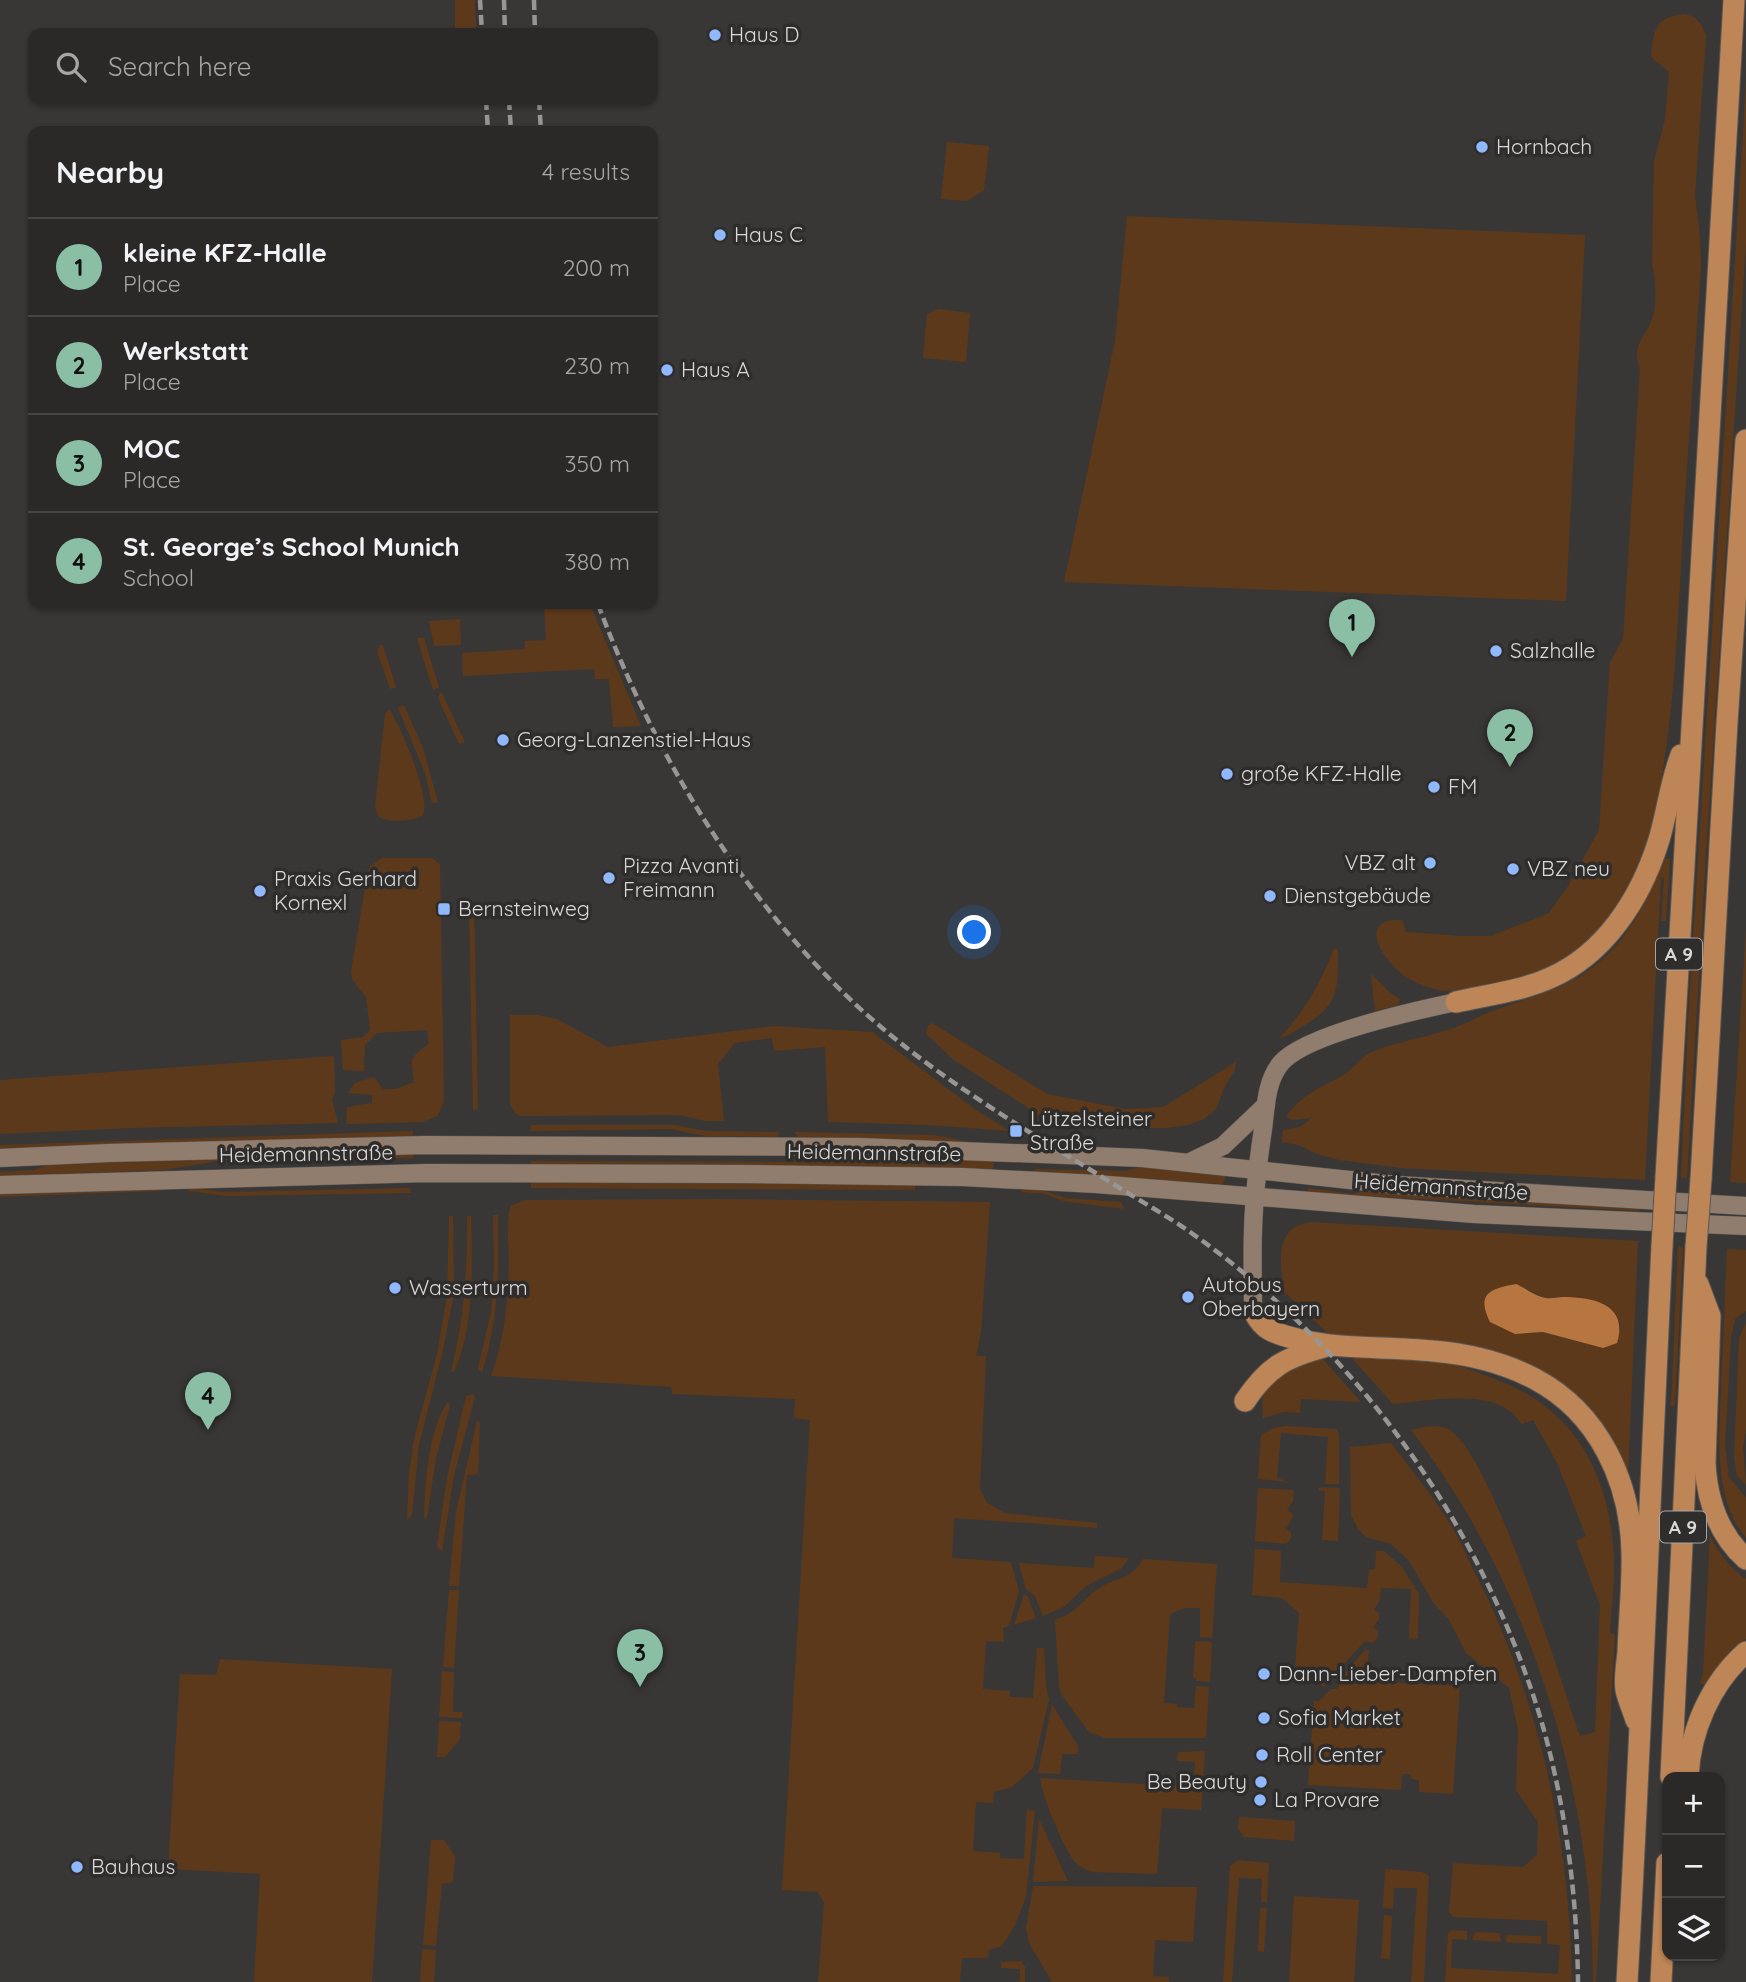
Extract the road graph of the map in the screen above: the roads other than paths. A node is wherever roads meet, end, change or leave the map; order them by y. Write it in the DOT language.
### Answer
graph roads {
  1 [pos="1734,0"];
  2 [pos="1746,440"];
  3 [pos="1691,730"];
  4 [pos="1457,1002"];
  5 [pos="1266,1105"];
  6 [pos="1015,1152"];
  7 [pos="0,1158"];
  8 [pos="1191,1162"];
  9 [pos="1258,1170"];
  10 [pos="1011,1181"];
  11 [pos="0,1185"];
  12 [pos="1255,1196"];
  13 [pos="1746,1206"];
  14 [pos="1746,1226"];
  15 [pos="1694,1276"];
  16 [pos="1253,1310"];
  17 [pos="1329,1346"];
  18 [pos="1245,1401"];
  19 [pos="1746,1559"];
  20 [pos="1746,1652"];
  21 [pos="1641,1735"];
  22 [pos="1671,1772"];
  23 [pos="1689,1772"];
  24 [pos="1666,1898"];
  25 [pos="1627,1982"];
  26 [pos="1661,1982"];
  1 -- 3 [label="highway, A 9"];
  2 -- 15 [label="highway, A 9, bridge"];
  3 -- 4 [label="highway"];
  3 -- 21 [label="highway, A 9, bridge"];
  4 -- 5 [label="main road"];
  5 -- 8 [label="main road"];
  5 -- 9 [label="main road"];
  6 -- 7 [label="main road, Heidemannstraße"];
  6 -- 8 [label="main road, Heidemannstraße"];
  6 -- 10 [label="main road"];
  8 -- 9 [label="main road, Heidemannstraße"];
  9 -- 12 [label="main road"];
  9 -- 13 [label="main road, Heidemannstraße"];
  10 -- 11 [label="main road, Heidemannstraße"];
  10 -- 12 [label="main road, Heidemannstraße"];
  12 -- 14 [label="main road, Heidemannstraße"];
  12 -- 16 [label="main road"];
  15 -- 19 [label="highway"];
  15 -- 22 [label="highway, A 9"];
  16 -- 17 [label="highway"];
  17 -- 18 [label="highway"];
  17 -- 21 [label="highway"];
  20 -- 23 [label="highway"];
  21 -- 25 [label="highway, A 9"];
  24 -- 26 [label="highway"];
}
